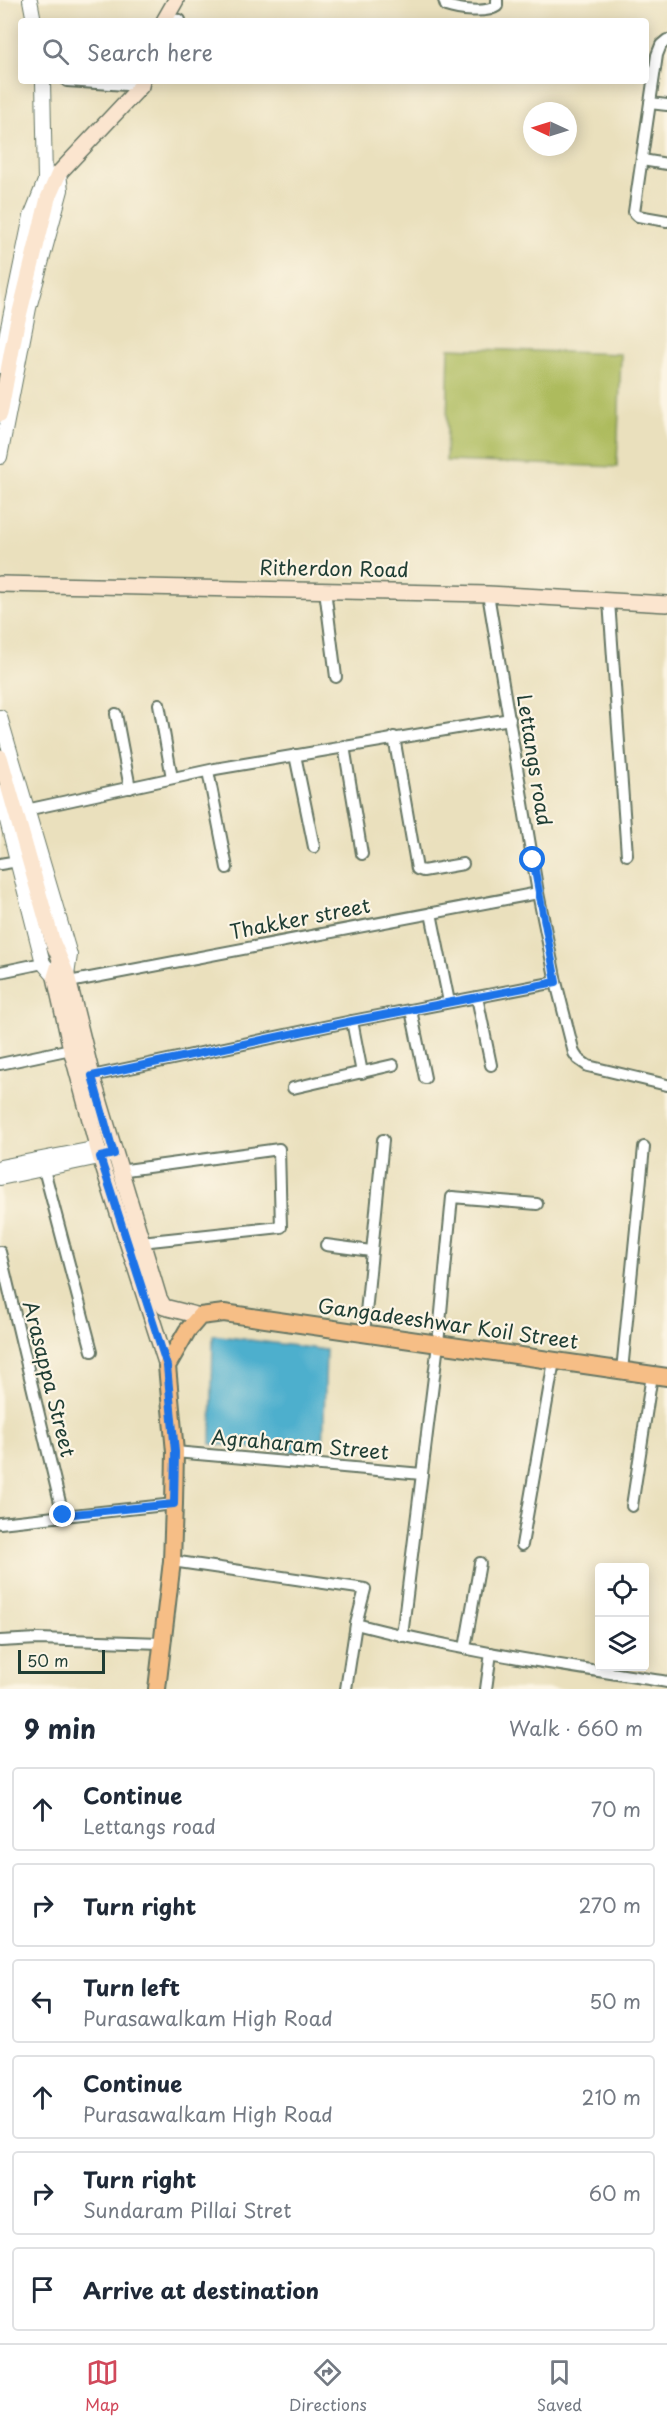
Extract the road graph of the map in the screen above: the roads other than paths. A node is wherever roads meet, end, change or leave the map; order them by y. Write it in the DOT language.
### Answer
graph roads {
  1 [pos="30,0"];
  2 [pos="176,0"];
  3 [pos="444,0"];
  4 [pos="497,0"];
  5 [pos="33,18"];
  6 [pos="171,18"];
  7 [pos="667,40"];
  8 [pos="43,84"];
  9 [pos="141,84"];
  10 [pos="650,103"];
  11 [pos="667,105"];
  12 [pos="642,160"];
  13 [pos="667,164"];
  14 [pos="59,172"];
  15 [pos="45,181"];
  16 [pos="667,221"];
  17 [pos="0,366"];
  18 [pos="0,414"];
  19 [pos="0,457"];
  20 [pos="0,584"];
  21 [pos="325,590"];
  22 [pos="488,594"];
  23 [pos="609,601"];
  24 [pos="667,604"];
  25 [pos="336,677"];
  26 [pos="159,704"];
  27 [pos="116,714"];
  28 [pos="0,717"];
  29 [pos="510,719"];
  30 [pos="394,738"];
  31 [pos="344,746"];
  32 [pos="295,755"];
  33 [pos="0,757"];
  34 [pos="208,771"];
  35 [pos="172,778"];
  36 [pos="130,788"];
  37 [pos="0,793"];
  38 [pos="26,810"];
  39 [pos="314,847"];
  40 [pos="362,854"];
  41 [pos="627,855"];
  42 [pos="18,861"];
  43 [pos="0,864"];
  44 [pos="463,864"];
  45 [pos="227,868"];
  46 [pos="538,893"];
  47 [pos="431,913"];
  48 [pos="44,963"];
  49 [pos="0,972"];
  50 [pos="64,978"];
  51 [pos="556,982"];
  52 [pos="477,997"];
  53 [pos="449,1002"];
  54 [pos="411,1010"];
  55 [pos="352,1021"];
  56 [pos="71,1049"];
  57 [pos="0,1064"];
  58 [pos="393,1065"];
  59 [pos="491,1065"];
  60 [pos="362,1073"];
  61 [pos="92,1076"];
  62 [pos="425,1078"];
  63 [pos="667,1085"];
  64 [pos="293,1088"];
  65 [pos="383,1140"];
  66 [pos="644,1147"];
  67 [pos="104,1153"];
  68 [pos="42,1163"];
  69 [pos="0,1167"];
  70 [pos="119,1171"];
  71 [pos="0,1178"];
  72 [pos="537,1204"];
  73 [pos="141,1242"];
  74 [pos="326,1245"];
  75 [pos="371,1251"];
  76 [pos="0,1252"];
  77 [pos="200,1316"];
  78 [pos="364,1333"];
  79 [pos="438,1344"];
  80 [pos="92,1351"];
  81 [pos="554,1361"];
  82 [pos="167,1366"];
  83 [pos="622,1371"];
  84 [pos="659,1376"];
  85 [pos="175,1452"];
  86 [pos="422,1474"];
  87 [pos="174,1504"];
  88 [pos="632,1506"];
  89 [pos="63,1515"];
  90 [pos="0,1523"];
  91 [pos="522,1545"];
  92 [pos="172,1561"];
  93 [pos="480,1563"];
  94 [pos="356,1624"];
  95 [pos="402,1636"];
  96 [pos="0,1641"];
  97 [pos="161,1643"];
  98 [pos="465,1648"];
  99 [pos="491,1653"];
  100 [pos="667,1682"];
  101 [pos="157,1689"];
  102 [pos="346,1689"];
  103 [pos="486,1689"];
  1 -- 5 [label="street"];
  2 -- 6 [label="main road"];
  3 -- 4 [label="street"];
  7 -- 10 [label="street"];
  8 -- 15 [label="street"];
  9 -- 14 [label="main road"];
  10 -- 11 [label="street"];
  10 -- 12 [label="street"];
  12 -- 13 [label="street"];
  12 -- 16 [label="street"];
  14 -- 15 [label="street"];
  14 -- 18 [label="main road"];
  14 -- 19 [label="street"];
  15 -- 17 [label="street"];
  20 -- 21 [label="main road, Ritherdon Road"];
  21 -- 22 [label="main road, Ritherdon Road"];
  21 -- 25 [label="street"];
  22 -- 23 [label="main road, Ritherdon Road"];
  22 -- 29 [label="street, Lettangs road"];
  23 -- 24 [label="main road, Ritherdon Road"];
  23 -- 41 [label="street"];
  26 -- 35 [label="street"];
  27 -- 36 [label="street"];
  28 -- 38 [label="street"];
  29 -- 30 [label="street"];
  29 -- 46 [label="street, Lettangs road"];
  30 -- 31 [label="street"];
  30 -- 44 [label="street"];
  31 -- 32 [label="street"];
  31 -- 40 [label="street"];
  32 -- 34 [label="street"];
  32 -- 39 [label="street"];
  33 -- 50 [label="main road"];
  34 -- 35 [label="street"];
  34 -- 45 [label="street"];
  35 -- 36 [label="street"];
  36 -- 38 [label="street"];
  37 -- 42 [label="street"];
  38 -- 50 [label="street"];
  42 -- 43 [label="street"];
  42 -- 48 [label="street"];
  46 -- 47 [label="street, Thakker street"];
  46 -- 51 [label="street, Lettangs road"];
  47 -- 50 [label="street, Thakker street"];
  47 -- 53 [label="street"];
  48 -- 49 [label="street"];
  48 -- 50 [label="street"];
  50 -- 56 [label="main road"];
  50 -- 61 [label="main road"];
  51 -- 52 [label="street"];
  51 -- 63 [label="street, Lettangs road"];
  52 -- 53 [label="street"];
  52 -- 59 [label="street"];
  53 -- 54 [label="street"];
  54 -- 55 [label="street"];
  54 -- 62 [label="street"];
  55 -- 60 [label="street"];
  55 -- 61 [label="street"];
  56 -- 57 [label="street"];
  56 -- 67 [label="main road"];
  58 -- 60 [label="street"];
  60 -- 64 [label="street"];
  61 -- 67 [label="main road"];
  65 -- 75 [label="street"];
  66 -- 83 [label="street"];
  67 -- 68 [label="street"];
  67 -- 70 [label="main road"];
  67 -- 82 [label="main road"];
  68 -- 69 [label="street"];
  68 -- 71 [label="street"];
  68 -- 80 [label="street"];
  70 -- 73 [label="main road"];
  70 -- 73 [label="street"];
  72 -- 79 [label="street"];
  73 -- 77 [label="main road"];
  74 -- 75 [label="street"];
  75 -- 78 [label="street"];
  76 -- 89 [label="street, Arasappa Street"];
  77 -- 78 [label="main road, Gangadeeshwar Koil Street"];
  77 -- 82 [label="main road"];
  78 -- 79 [label="main road, Gangadeeshwar Koil Street"];
  79 -- 81 [label="main road, Gangadeeshwar Koil Street"];
  79 -- 86 [label="street"];
  81 -- 83 [label="main road, Gangadeeshwar Koil Street"];
  81 -- 91 [label="street"];
  82 -- 85 [label="main road"];
  83 -- 84 [label="main road, Gangadeeshwar Koil Street"];
  84 -- 88 [label="street"];
  85 -- 86 [label="street, Agraharam Street"];
  85 -- 87 [label="main road"];
  86 -- 95 [label="street"];
  87 -- 89 [label="street"];
  87 -- 92 [label="main road"];
  89 -- 90 [label="street"];
  92 -- 94 [label="street"];
  92 -- 97 [label="main road"];
  93 -- 98 [label="street"];
  94 -- 95 [label="street"];
  94 -- 102 [label="street"];
  95 -- 98 [label="street"];
  96 -- 97 [label="street"];
  97 -- 101 [label="main road"];
  98 -- 99 [label="street"];
  99 -- 100 [label="street"];
  99 -- 103 [label="street"];
}
